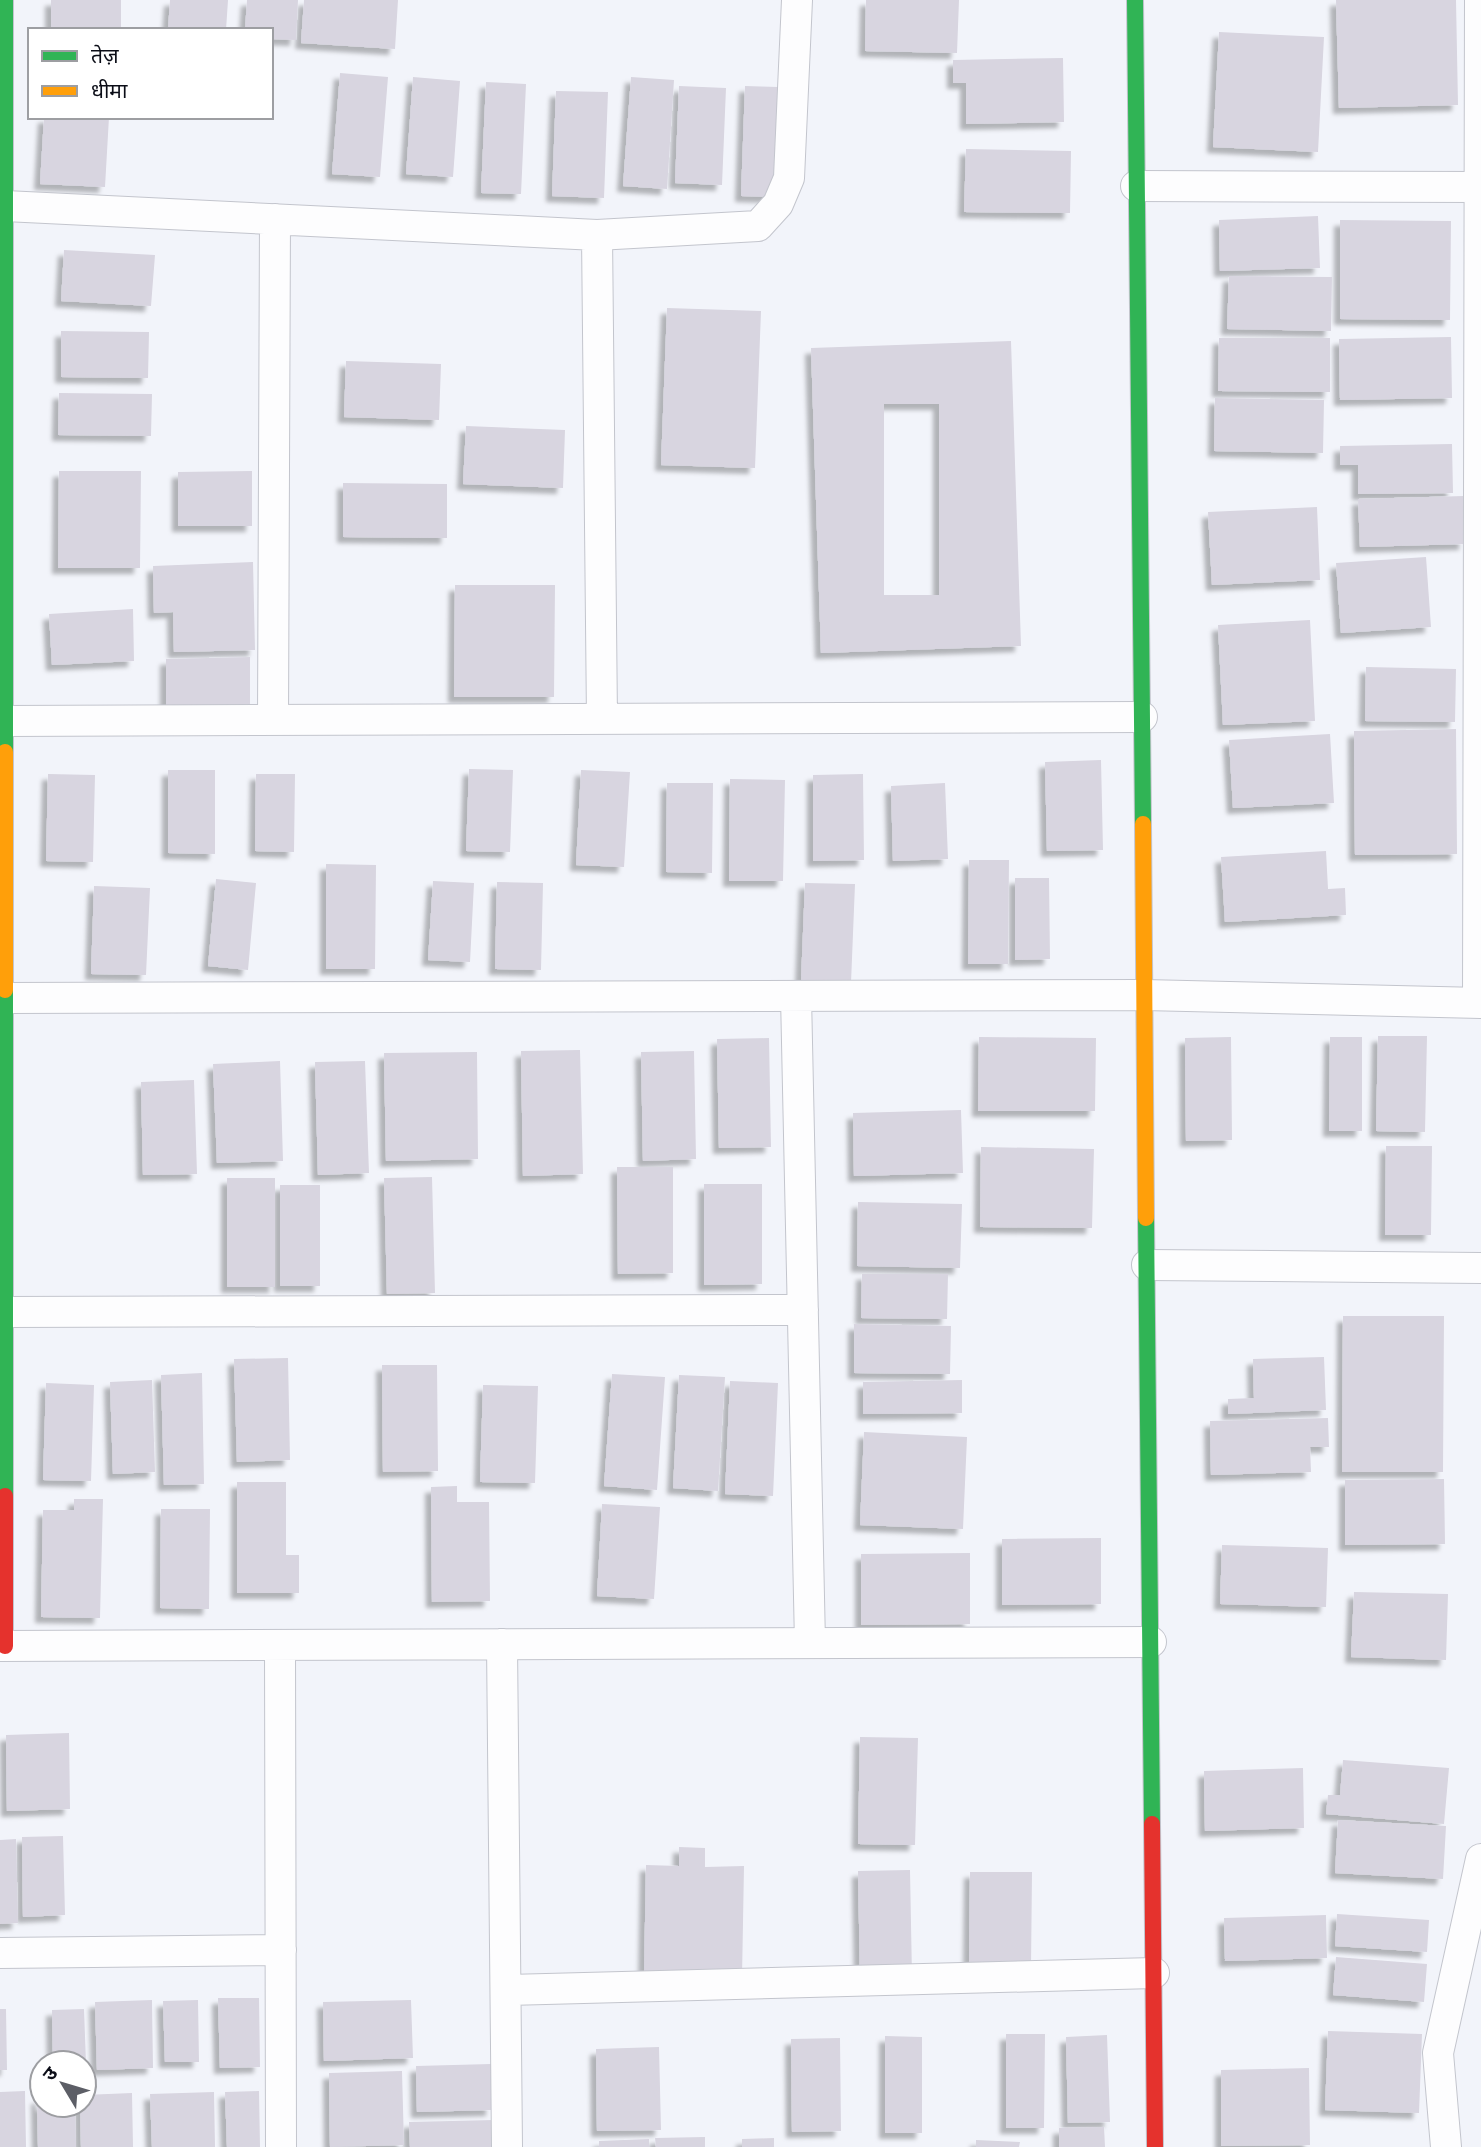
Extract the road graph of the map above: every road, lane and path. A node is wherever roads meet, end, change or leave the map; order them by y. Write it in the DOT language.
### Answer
graph roads {
  1 [pos="5,0"];
  2 [pos="797,0"];
  3 [pos="1135,0"];
  4 [pos="1480,0"];
  5 [pos="1136,186"];
  6 [pos="1480,187"];
  7 [pos="5,206"];
  8 [pos="275,219"];
  9 [pos="597,235"];
  10 [pos="1480,460"];
  11 [pos="1142,718"];
  12 [pos="602,719"];
  13 [pos="273,720"];
  14 [pos="5,721"];
  15 [pos="1480,723"];
  16 [pos="1144,995"];
  17 [pos="796,996"];
  18 [pos="5,998"];
  19 [pos="1479,1003"];
  20 [pos="1147,1265"];
  21 [pos="1481,1268"];
  22 [pos="803,1310"];
  23 [pos="6,1312"];
  24 [pos="1151,1642"];
  25 [pos="810,1643"];
  26 [pos="502,1644"];
  27 [pos="280,1645"];
  28 [pos="3,1646"];
  29 [pos="1481,1859"];
  30 [pos="281,1950"];
  31 [pos="0,1952"];
  32 [pos="1154,1973"];
  33 [pos="506,1990"];
  34 [pos="281,2147"];
  35 [pos="507,2147"];
  36 [pos="1155,2147"];
  37 [pos="1446,2147"];
  1 -- 7 [label="street"];
  2 -- 9 [label="street"];
  3 -- 5 [label="street"];
  4 -- 6 [label="street"];
  5 -- 6 [label="street"];
  5 -- 11 [label="street"];
  6 -- 10 [label="street"];
  7 -- 8 [label="street"];
  7 -- 14 [label="street"];
  8 -- 9 [label="street"];
  8 -- 13 [label="street"];
  9 -- 12 [label="street"];
  10 -- 15 [label="street"];
  11 -- 12 [label="street"];
  11 -- 16 [label="street"];
  12 -- 13 [label="street"];
  13 -- 14 [label="street"];
  14 -- 18 [label="street"];
  15 -- 19 [label="street"];
  16 -- 17 [label="street"];
  16 -- 19 [label="street"];
  16 -- 20 [label="street"];
  17 -- 18 [label="street"];
  17 -- 22 [label="street"];
  18 -- 23 [label="street"];
  20 -- 21 [label="street"];
  20 -- 24 [label="street"];
  22 -- 23 [label="street"];
  22 -- 25 [label="street"];
  23 -- 28 [label="street"];
  24 -- 25 [label="street"];
  24 -- 32 [label="street"];
  25 -- 26 [label="street"];
  26 -- 27 [label="street"];
  26 -- 33 [label="street"];
  27 -- 28 [label="street"];
  27 -- 30 [label="street"];
  29 -- 37 [label="street"];
  30 -- 31 [label="street"];
  30 -- 34 [label="street"];
  32 -- 33 [label="street"];
  32 -- 36 [label="street"];
  33 -- 35 [label="street"];
}
